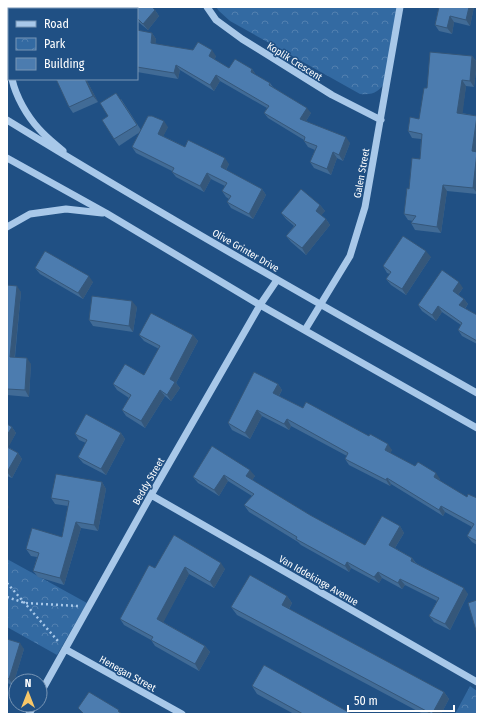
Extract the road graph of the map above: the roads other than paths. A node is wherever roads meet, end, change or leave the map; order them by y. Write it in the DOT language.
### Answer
graph roads {
  1 [pos="207,7"];
  2 [pos="400,7"];
  3 [pos="12,80"];
  4 [pos="7,120"];
  5 [pos="381,120"];
  6 [pos="7,158"];
  7 [pos="78,164"];
  8 [pos="106,213"];
  9 [pos="7,227"];
  10 [pos="277,280"];
  11 [pos="321,304"];
  12 [pos="260,305"];
  13 [pos="305,330"];
  14 [pos="477,393"];
  15 [pos="477,428"];
  16 [pos="151,495"];
  17 [pos="65,649"];
  18 [pos="48,680"];
  19 [pos="477,682"];
  20 [pos="182,714"];
  1 -- 5 [label="street, Koplik Crescent"];
  2 -- 5 [label="street, Galen Street"];
  3 -- 7 [label="street"];
  4 -- 7 [label="street, Olive Grinter Drive"];
  5 -- 11 [label="street, Galen Street"];
  6 -- 8 [label="street"];
  7 -- 10 [label="street, Olive Grinter Drive"];
  8 -- 9 [label="street"];
  8 -- 12 [label="street"];
  10 -- 11 [label="street, Olive Grinter Drive"];
  10 -- 12 [label="street, Beddy Street"];
  11 -- 13 [label="street, Galen Street"];
  11 -- 14 [label="street, Olive Grinter Drive"];
  12 -- 13 [label="street"];
  12 -- 16 [label="street, Beddy Street"];
  13 -- 15 [label="street"];
  16 -- 17 [label="street, Beddy Street"];
  16 -- 19 [label="street, Van Iddekinge Avenue"];
  17 -- 18 [label="street, Beddy Street"];
  17 -- 20 [label="street, Henegan Street"];
}
